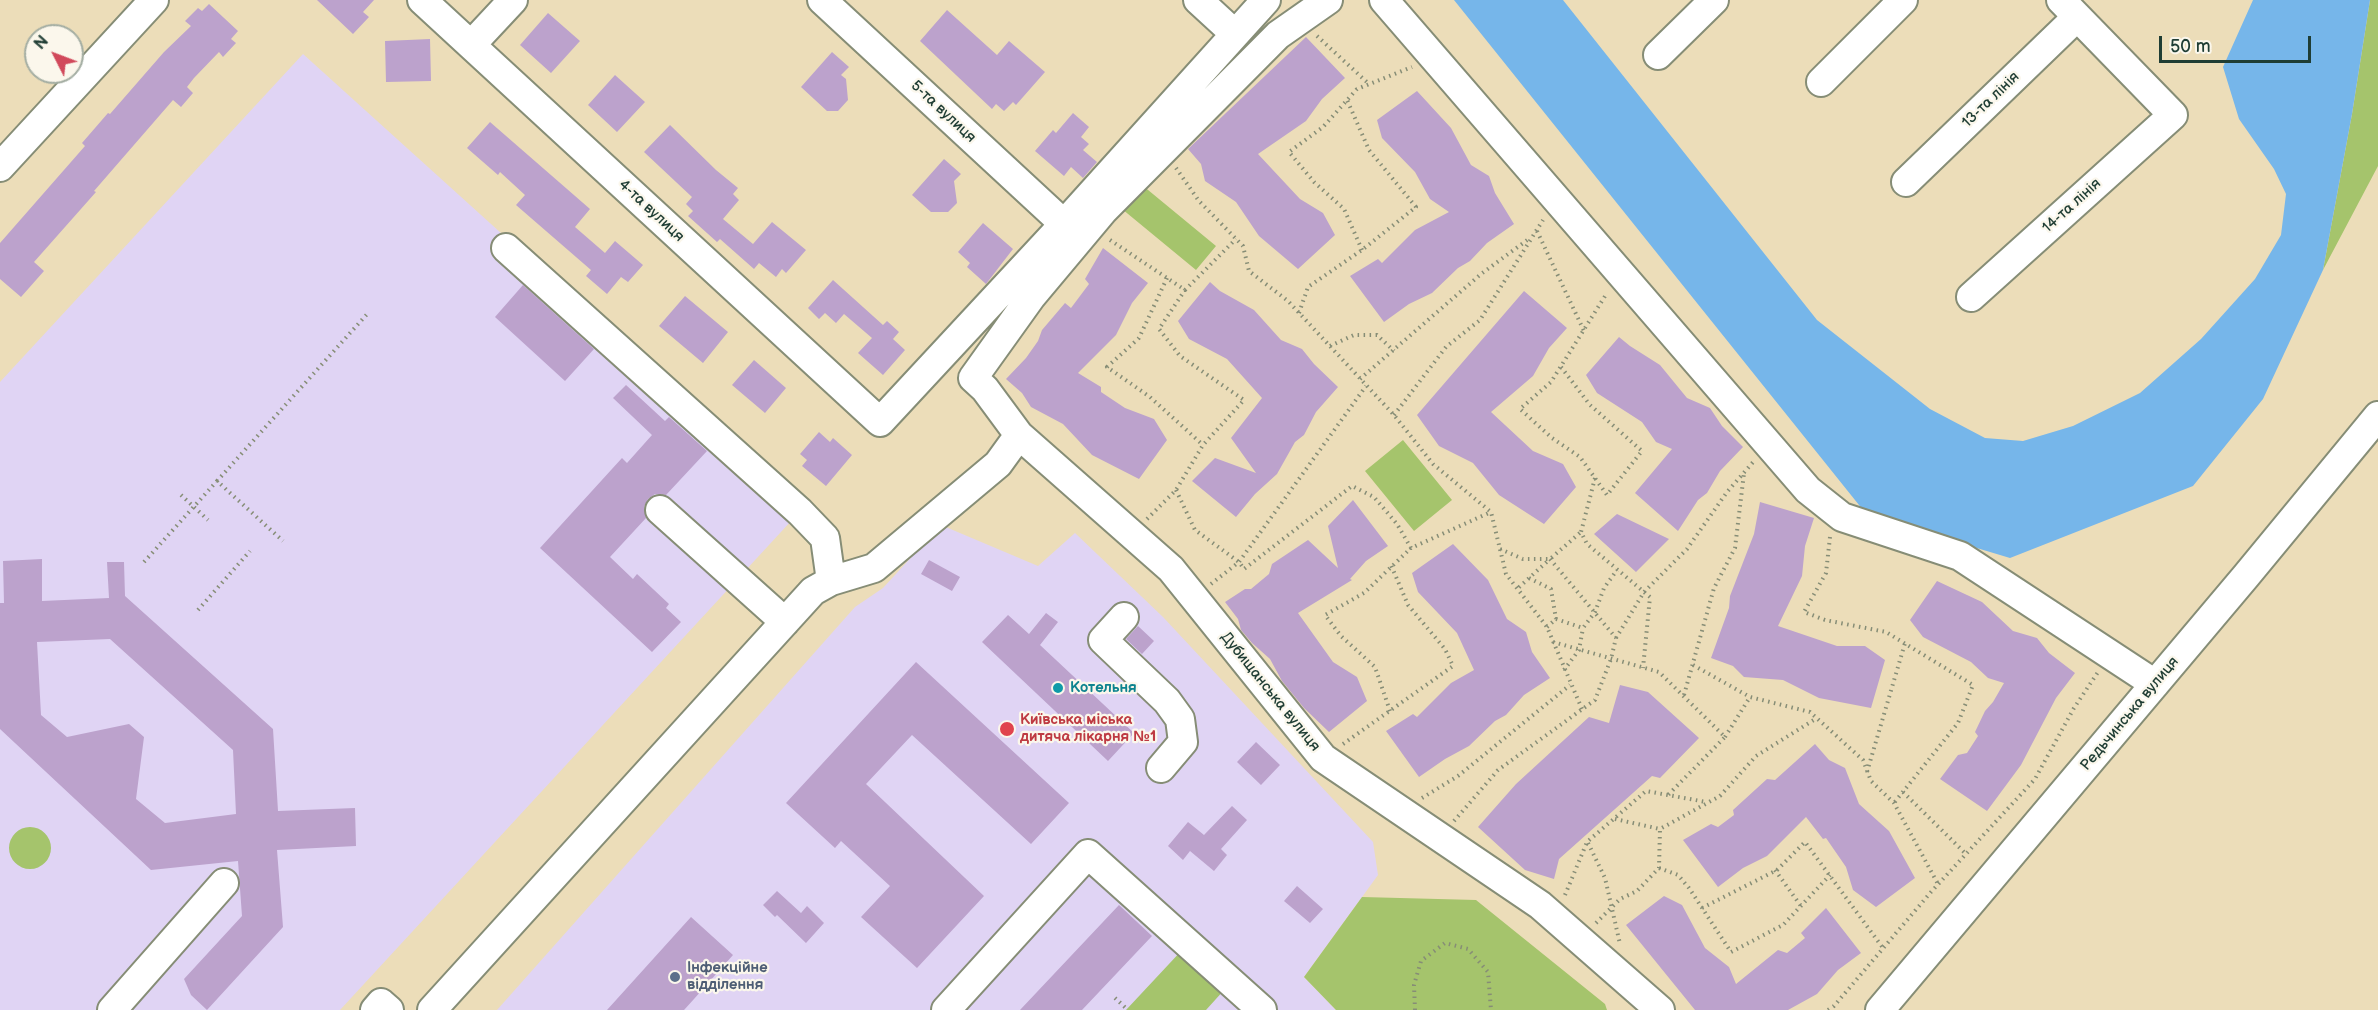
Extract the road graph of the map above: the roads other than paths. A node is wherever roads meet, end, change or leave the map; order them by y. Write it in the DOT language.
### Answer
graph roads {
  1 [pos="154,0"];
  2 [pos="422,0"];
  3 [pos="513,0"];
  4 [pos="822,0"];
  5 [pos="1198,0"];
  6 [pos="1266,0"];
  7 [pos="1328,0"];
  8 [pos="1384,0"];
  9 [pos="1714,0"];
  10 [pos="1903,0"];
  11 [pos="2069,9"];
  12 [pos="1236,34"];
  13 [pos="471,45"];
  14 [pos="1659,55"];
  15 [pos="1821,82"];
  16 [pos="0,167"];
  17 [pos="1906,182"];
  18 [pos="1064,224"];
  19 [pos="506,248"];
  20 [pos="1971,297"];
  21 [pos="2378,416"];
  22 [pos="1019,435"];
  23 [pos="660,510"];
  24 [pos="831,581"];
  25 [pos="1124,617"];
  26 [pos="785,622"];
  27 [pos="2155,684"];
  28 [pos="1161,768"];
  29 [pos="224,883"];
  30 [pos="1659,1009"];
  31 [pos="112,1010"];
  32 [pos="375,1010"];
  33 [pos="389,1010"];
  34 [pos="432,1010"];
  35 [pos="946,1010"];
  36 [pos="1262,1010"];
  37 [pos="1880,1010"];
  1 -- 16 [label="street"];
  2 -- 13 [label="street, 4-та вулиця"];
  3 -- 13 [label="street"];
  4 -- 18 [label="street, 5-та вулиця"];
  5 -- 12 [label="street"];
  6 -- 12 [label="street"];
  7 -- 22 [label="street, Дубищанська вулиця"];
  8 -- 27 [label="street"];
  9 -- 14 [label="street"];
  10 -- 15 [label="street"];
  11 -- 17 [label="street, 13-та лінія"];
  11 -- 20 [label="street, 14-та лінія"];
  12 -- 18 [label="street"];
  13 -- 18 [label="street, 4-та вулиця"];
  19 -- 24 [label="street"];
  21 -- 27 [label="street, Редьчинська вулиця"];
  22 -- 24 [label="street"];
  22 -- 30 [label="street, Дубищанська вулиця"];
  23 -- 26 [label="street"];
  24 -- 26 [label="street"];
  25 -- 28 [label="street"];
  26 -- 34 [label="street"];
  27 -- 37 [label="street, Редьчинська вулиця"];
  29 -- 31 [label="street"];
  32 -- 33 [label="street"];
  35 -- 36 [label="street"];
}
